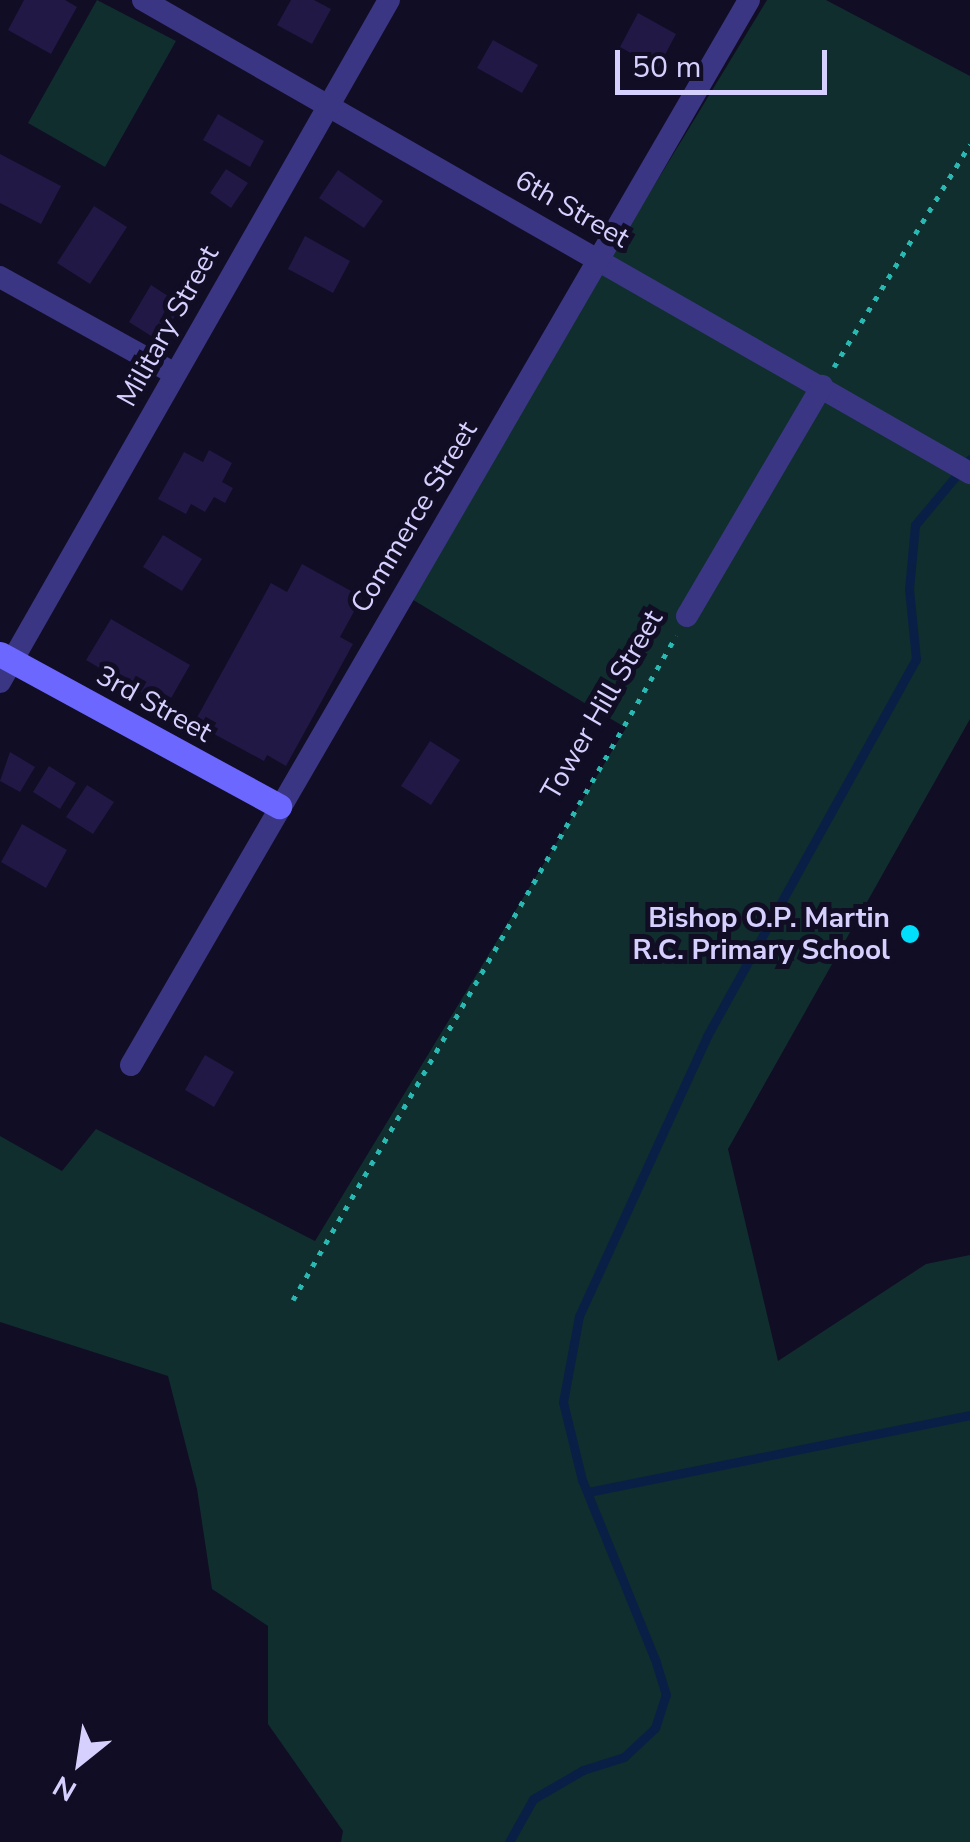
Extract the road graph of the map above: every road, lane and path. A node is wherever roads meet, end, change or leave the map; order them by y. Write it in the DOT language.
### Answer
graph roads {
  1 [pos="143,0"];
  2 [pos="389,0"];
  3 [pos="750,0"];
  4 [pos="327,104"];
  5 [pos="970,144"];
  6 [pos="598,258"];
  7 [pos="0,277"];
  8 [pos="175,374"];
  9 [pos="822,386"];
  10 [pos="970,473"];
  11 [pos="687,616"];
  12 [pos="4,666"];
  13 [pos="279,806"];
  14 [pos="131,1064"];
  15 [pos="292,1300"];
  1 -- 4 [label="street, 6th Street"];
  2 -- 4 [label="street, Military Street"];
  3 -- 6 [label="street, Commerce Street"];
  4 -- 6 [label="street, 6th Street"];
  4 -- 8 [label="street, Military Street"];
  5 -- 9 [label="path"];
  6 -- 9 [label="street, 6th Street"];
  6 -- 13 [label="street, Commerce Street"];
  7 -- 8 [label="street"];
  8 -- 12 [label="street, Military Street"];
  9 -- 10 [label="street, 6th Street"];
  9 -- 11 [label="street, Tower Hill Street"];
  11 -- 15 [label="path, Tower Hill Street"];
  12 -- 13 [label="street, 3rd Street"];
  13 -- 14 [label="street, Commerce Street"];
}
